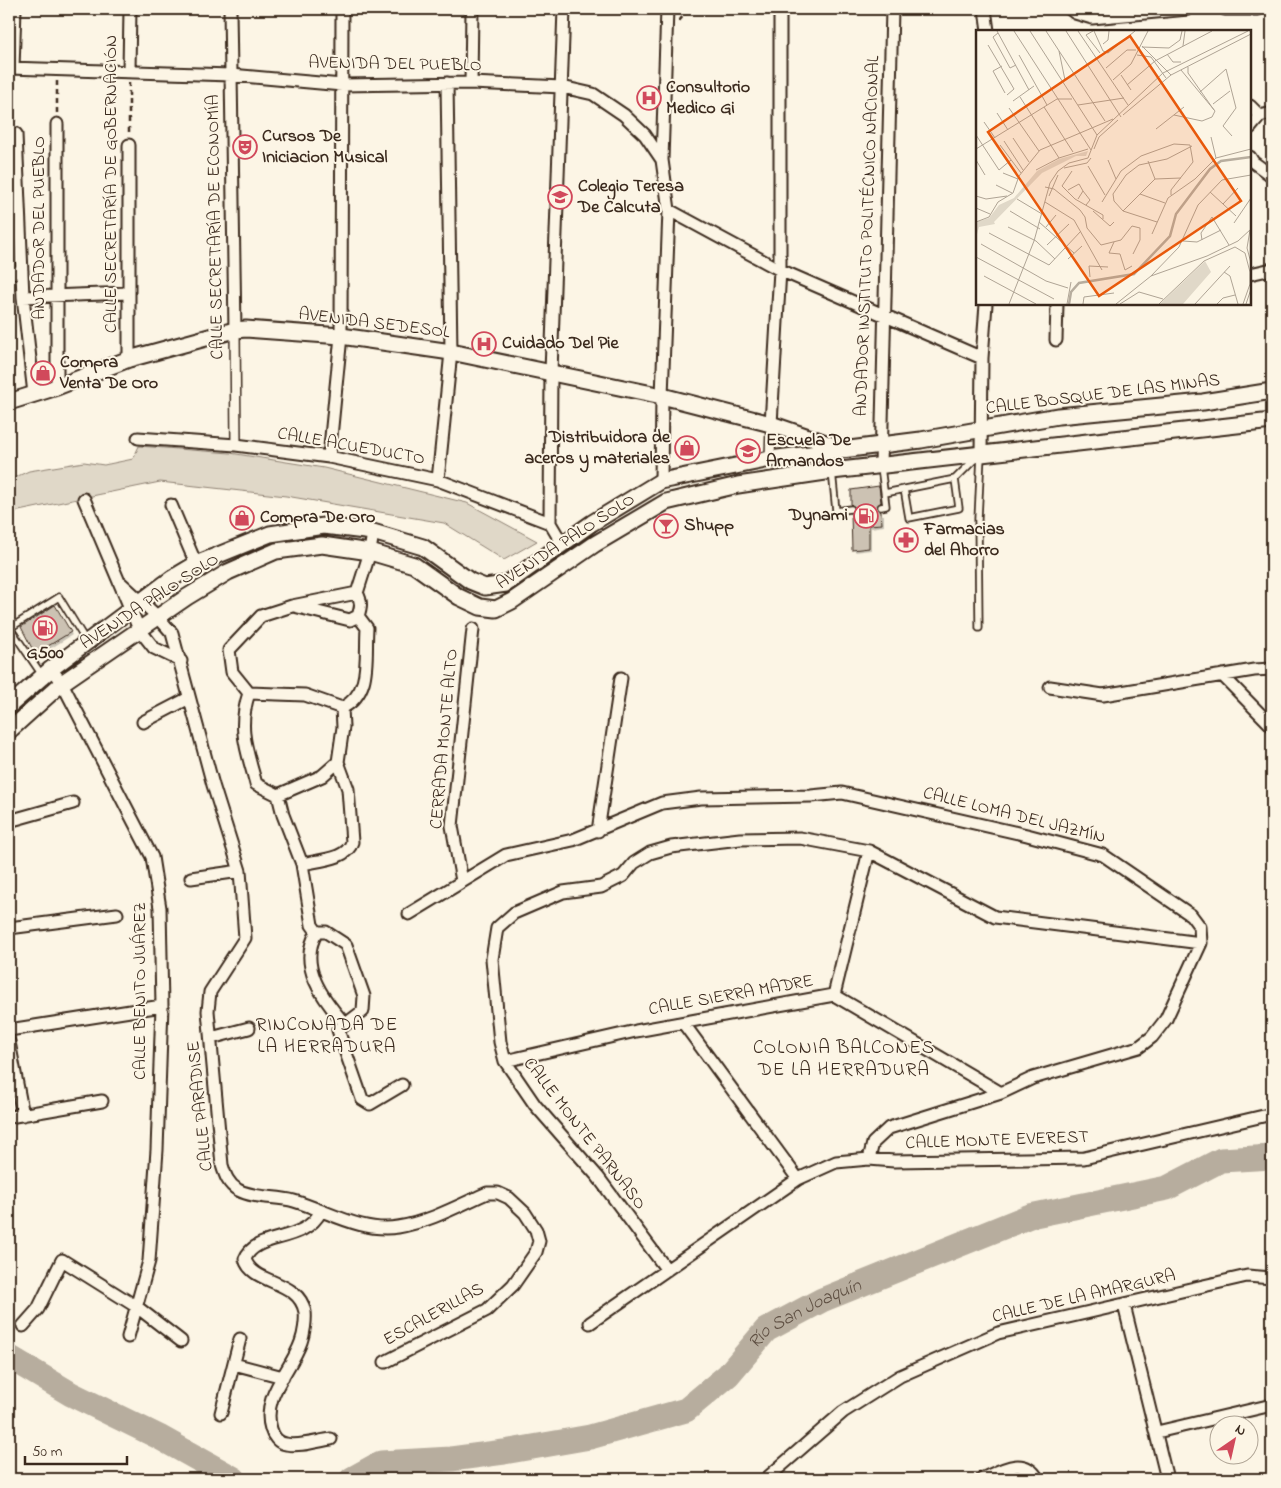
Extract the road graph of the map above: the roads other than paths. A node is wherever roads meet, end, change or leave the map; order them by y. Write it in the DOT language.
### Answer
graph roads {
  1 [pos="15,9"];
  2 [pos="130,9"];
  3 [pos="230,9"];
  4 [pos="342,9"];
  5 [pos="472,9"];
  6 [pos="564,9"];
  7 [pos="667,9"];
  8 [pos="780,9"];
  9 [pos="892,9"];
  10 [pos="986,9"];
  11 [pos="1070,9"];
  12 [pos="1188,9"];
  13 [pos="1225,9"];
  14 [pos="1258,9"];
  15 [pos="988,30"];
  16 [pos="11,68"];
  17 [pos="129,72"];
  18 [pos="231,75"];
  19 [pos="447,83"];
  20 [pos="472,83"];
  21 [pos="342,85"];
  22 [pos="562,86"];
  23 [pos="1251,107"];
  24 [pos="1272,113"];
  25 [pos="1260,116"];
  26 [pos="57,124"];
  27 [pos="1251,127"];
  28 [pos="16,134"];
  29 [pos="129,145"];
  30 [pos="1251,159"];
  31 [pos="662,160"];
  32 [pos="1272,176"];
  33 [pos="669,210"];
  34 [pos="1272,269"];
  35 [pos="780,270"];
  36 [pos="22,271"];
  37 [pos="9,273"];
  38 [pos="1251,274"];
  39 [pos="129,293"];
  40 [pos="23,297"];
  41 [pos="57,297"];
  42 [pos="986,305"];
  43 [pos="1057,305"];
  44 [pos="886,315"];
  45 [pos="235,330"];
  46 [pos="341,336"];
  47 [pos="1056,340"];
  48 [pos="451,352"];
  49 [pos="982,358"];
  50 [pos="129,360"];
  51 [pos="551,372"];
  52 [pos="57,387"];
  53 [pos="1272,391"];
  54 [pos="34,394"];
  55 [pos="662,396"];
  56 [pos="9,402"];
  57 [pos="1272,421"];
  58 [pos="771,424"];
  59 [pos="981,429"];
  60 [pos="138,438"];
  61 [pos="236,445"];
  62 [pos="880,446"];
  63 [pos="846,450"];
  64 [pos="981,453"];
  65 [pos="329,457"];
  66 [pos="770,459"];
  67 [pos="881,465"];
  68 [pos="832,471"];
  69 [pos="955,479"];
  70 [pos="438,480"];
  71 [pos="661,481"];
  72 [pos="904,489"];
  73 [pos="885,493"];
  74 [pos="84,499"];
  75 [pos="171,505"];
  76 [pos="881,506"];
  77 [pos="851,509"];
  78 [pos="550,523"];
  79 [pos="373,532"];
  80 [pos="563,545"];
  81 [pos="370,552"];
  82 [pos="196,564"];
  83 [pos="357,594"];
  84 [pos="135,606"];
  85 [pos="292,606"];
  86 [pos="358,616"];
  87 [pos="158,617"];
  88 [pos="979,628"];
  89 [pos="139,629"];
  90 [pos="473,629"];
  91 [pos="87,642"];
  92 [pos="181,661"];
  93 [pos="1272,669"];
  94 [pos="47,672"];
  95 [pos="1222,675"];
  96 [pos="621,678"];
  97 [pos="62,683"];
  98 [pos="1050,687"];
  99 [pos="249,693"];
  100 [pos="189,698"];
  101 [pos="9,706"];
  102 [pos="342,708"];
  103 [pos="143,722"];
  104 [pos="1272,726"];
  105 [pos="9,731"];
  106 [pos="338,762"];
  107 [pos="278,795"];
  108 [pos="73,803"];
  109 [pos="9,821"];
  110 [pos="598,831"];
  111 [pos="869,851"];
  112 [pos="302,864"];
  113 [pos="240,871"];
  114 [pos="191,878"];
  115 [pos="462,881"];
  116 [pos="117,914"];
  117 [pos="409,914"];
  118 [pos="9,928"];
  119 [pos="317,932"];
  120 [pos="1201,943"];
  121 [pos="834,995"];
  122 [pos="162,1006"];
  123 [pos="344,1023"];
  124 [pos="684,1024"];
  125 [pos="249,1028"];
  126 [pos="9,1030"];
  127 [pos="211,1038"];
  128 [pos="9,1042"];
  129 [pos="505,1061"];
  130 [pos="402,1085"];
  131 [pos="1001,1093"];
  132 [pos="102,1102"];
  133 [pos="1272,1114"];
  134 [pos="23,1115"];
  135 [pos="9,1117"];
  136 [pos="869,1159"];
  137 [pos="798,1179"];
  138 [pos="321,1211"];
  139 [pos="667,1270"];
  140 [pos="1272,1278"];
  141 [pos="1124,1305"];
  142 [pos="137,1307"];
  143 [pos="590,1323"];
  144 [pos="23,1326"];
  145 [pos="128,1337"];
  146 [pos="240,1339"];
  147 [pos="181,1341"];
  148 [pos="385,1362"];
  149 [pos="234,1364"];
  150 [pos="283,1377"];
  151 [pos="1272,1405"];
  152 [pos="221,1413"];
  153 [pos="1157,1432"];
  154 [pos="331,1439"];
  155 [pos="766,1479"];
  156 [pos="982,1479"];
  157 [pos="1038,1479"];
  158 [pos="1167,1479"];
  1 -- 16 [label="street"];
  2 -- 17 [label="street, CALLE SECRETARÍA DE GOBERNACIÓN"];
  3 -- 18 [label="street, CALLE SECRETARÍA DE ECONOMÍA"];
  4 -- 21 [label="street"];
  5 -- 20 [label="street"];
  6 -- 22 [label="street"];
  7 -- 31 [label="street"];
  8 -- 35 [label="street"];
  9 -- 44 [label="street, ANDADOR INSTITUTO POLITÉCNICO NACIONAL"];
  10 -- 15 [label="street"];
  11 -- 12 [label="street"];
  13 -- 14 [label="street"];
  16 -- 17 [label="street, AVENIDA DEL PUEBLO"];
  17 -- 18 [label="street, AVENIDA DEL PUEBLO"];
  18 -- 21 [label="street, AVENIDA DEL PUEBLO"];
  18 -- 45 [label="street, CALLE SECRETARÍA DE ECONOMÍA"];
  19 -- 20 [label="street, AVENIDA DEL PUEBLO"];
  19 -- 21 [label="street, AVENIDA DEL PUEBLO"];
  19 -- 48 [label="street"];
  20 -- 22 [label="street, AVENIDA DEL PUEBLO"];
  21 -- 46 [label="street"];
  22 -- 31 [label="street, AVENIDA DEL PUEBLO"];
  22 -- 51 [label="street"];
  23 -- 25 [label="street"];
  24 -- 25 [label="street"];
  25 -- 27 [label="street"];
  26 -- 41 [label="street, ANDADOR DEL PUEBLO"];
  28 -- 36 [label="street"];
  29 -- 39 [label="street, CALLE SECRETARÍA DE GOBERNACIÓN"];
  30 -- 32 [label="street"];
  31 -- 33 [label="street"];
  33 -- 35 [label="street"];
  33 -- 55 [label="street"];
  34 -- 38 [label="street"];
  35 -- 44 [label="street"];
  35 -- 58 [label="street"];
  36 -- 37 [label="street"];
  36 -- 40 [label="street"];
  39 -- 41 [label="street"];
  39 -- 50 [label="street, CALLE SECRETARÍA DE GOBERNACIÓN"];
  40 -- 41 [label="street"];
  40 -- 54 [label="street"];
  41 -- 52 [label="street, ANDADOR DEL PUEBLO"];
  42 -- 49 [label="street"];
  43 -- 47 [label="street"];
  44 -- 49 [label="street"];
  44 -- 62 [label="street, ANDADOR INSTITUTO POLITÉCNICO NACIONAL"];
  45 -- 46 [label="main road, AVENIDA SEDESOL"];
  45 -- 50 [label="main road, AVENIDA SEDESOL"];
  45 -- 61 [label="street, CALLE SECRETARÍA DE ECONOMÍA"];
  46 -- 48 [label="main road, AVENIDA SEDESOL"];
  46 -- 65 [label="street"];
  48 -- 51 [label="main road, AVENIDA SEDESOL"];
  48 -- 70 [label="street"];
  49 -- 59 [label="street"];
  50 -- 52 [label="main road, AVENIDA SEDESOL"];
  51 -- 55 [label="main road, AVENIDA SEDESOL"];
  51 -- 78 [label="street"];
  52 -- 54 [label="main road, AVENIDA SEDESOL"];
  53 -- 59 [label="main road, CALLE BOSQUE DE LAS MINAS"];
  54 -- 56 [label="main road, AVENIDA SEDESOL"];
  55 -- 58 [label="main road, AVENIDA SEDESOL"];
  55 -- 71 [label="street"];
  57 -- 64 [label="main road"];
  58 -- 63 [label="main road, AVENIDA SEDESOL"];
  58 -- 66 [label="street"];
  59 -- 62 [label="main road, CALLE BOSQUE DE LAS MINAS"];
  59 -- 64 [label="street"];
  60 -- 61 [label="street, CALLE ACUEDUCTO"];
  61 -- 65 [label="street, CALLE ACUEDUCTO"];
  62 -- 63 [label="main road, AVENIDA PALO SOLO"];
  62 -- 67 [label="street, ANDADOR INSTITUTO POLITÉCNICO NACIONAL"];
  63 -- 66 [label="main road, AVENIDA PALO SOLO"];
  63 -- 67 [label="main road, AVENIDA SEDESOL"];
  64 -- 67 [label="main road"];
  64 -- 69 [label="lane"];
  64 -- 88 [label="lane"];
  65 -- 70 [label="street, CALLE ACUEDUCTO"];
  66 -- 71 [label="main road, AVENIDA PALO SOLO"];
  67 -- 68 [label="main road, AVENIDA PALO SOLO"];
  67 -- 73 [label="lane"];
  68 -- 77 [label="lane"];
  68 -- 81 [label="main road, AVENIDA PALO SOLO"];
  69 -- 72 [label="lane"];
  69 -- 72 [label="lane"];
  70 -- 78 [label="street, CALLE ACUEDUCTO"];
  71 -- 80 [label="main road, AVENIDA PALO SOLO"];
  72 -- 73 [label="lane"];
  73 -- 76 [label="lane"];
  74 -- 84 [label="street, CALLE PARADISE"];
  75 -- 82 [label="street"];
  78 -- 80 [label="street"];
  79 -- 80 [label="main road, AVENIDA PALO SOLO"];
  79 -- 81 [label="street"];
  79 -- 82 [label="main road, AVENIDA PALO SOLO"];
  81 -- 83 [label="street"];
  81 -- 87 [label="main road, AVENIDA PALO SOLO"];
  82 -- 84 [label="main road, AVENIDA PALO SOLO"];
  83 -- 85 [label="street"];
  83 -- 86 [label="street"];
  84 -- 87 [label="street, CALLE PARADISE"];
  84 -- 89 [label="street"];
  84 -- 91 [label="main road, AVENIDA PALO SOLO"];
  85 -- 86 [label="street"];
  85 -- 99 [label="street"];
  86 -- 102 [label="street"];
  87 -- 89 [label="main road, AVENIDA PALO SOLO"];
  87 -- 92 [label="street, CALLE PARADISE"];
  89 -- 92 [label="street"];
  89 -- 97 [label="main road, AVENIDA PALO SOLO"];
  90 -- 115 [label="street, CERRADA MONTE ALTO"];
  91 -- 94 [label="main road, AVENIDA PALO SOLO"];
  91 -- 94 [label="lane"];
  92 -- 100 [label="street, CALLE PARADISE"];
  93 -- 95 [label="street"];
  94 -- 97 [label="street, CALLE BENITO JUÁREZ"];
  94 -- 101 [label="main road, AVENIDA PALO SOLO"];
  95 -- 98 [label="street"];
  95 -- 104 [label="street"];
  96 -- 110 [label="street"];
  97 -- 105 [label="main road, AVENIDA PALO SOLO"];
  97 -- 122 [label="street, CALLE BENITO JUÁREZ"];
  99 -- 102 [label="street"];
  99 -- 107 [label="street"];
  100 -- 103 [label="street"];
  100 -- 113 [label="street, CALLE PARADISE"];
  102 -- 106 [label="street"];
  106 -- 107 [label="street"];
  106 -- 112 [label="street"];
  107 -- 112 [label="street"];
  108 -- 109 [label="street"];
  110 -- 115 [label="street, CALLE LOMA DEL JAZMÍN"];
  110 -- 120 [label="street, CALLE LOMA DEL JAZMÍN"];
  111 -- 120 [label="street, CALLE MONTE PARNASO"];
  111 -- 121 [label="street"];
  111 -- 129 [label="street, CALLE MONTE PARNASO"];
  112 -- 119 [label="street"];
  113 -- 114 [label="street"];
  113 -- 127 [label="street, CALLE PARADISE"];
  115 -- 117 [label="street, CALLE LOMA DEL JAZMÍN"];
  116 -- 118 [label="street"];
  119 -- 123 [label="street"];
  119 -- 123 [label="street"];
  120 -- 131 [label="street"];
  121 -- 124 [label="street, CALLE SIERRA MADRE"];
  121 -- 131 [label="street, CALLE SIERRA MADRE"];
  122 -- 126 [label="street"];
  122 -- 142 [label="street, CALLE BENITO JUÁREZ"];
  123 -- 130 [label="street"];
  124 -- 129 [label="street, CALLE SIERRA MADRE"];
  124 -- 137 [label="street"];
  125 -- 127 [label="street"];
  127 -- 138 [label="street, CALLE PARADISE"];
  128 -- 134 [label="street"];
  129 -- 139 [label="street, CALLE MONTE PARNASO"];
  131 -- 136 [label="street"];
  132 -- 134 [label="street"];
  133 -- 136 [label="street, CALLE MONTE EVEREST"];
  134 -- 135 [label="street"];
  136 -- 137 [label="street"];
  137 -- 139 [label="street"];
  138 -- 148 [label="street, ESCALERILLAS"];
  138 -- 150 [label="street"];
  139 -- 143 [label="street"];
  140 -- 141 [label="street, CALLE DE LA AMARGURA"];
  141 -- 153 [label="street"];
  141 -- 155 [label="street, CALLE DE LA AMARGURA"];
  142 -- 144 [label="street"];
  142 -- 145 [label="street, CALLE BENITO JUÁREZ"];
  142 -- 147 [label="street"];
  146 -- 149 [label="street"];
  149 -- 150 [label="street"];
  149 -- 152 [label="street"];
  150 -- 154 [label="street"];
  151 -- 153 [label="street"];
  153 -- 158 [label="street"];
  156 -- 157 [label="street"];
}
